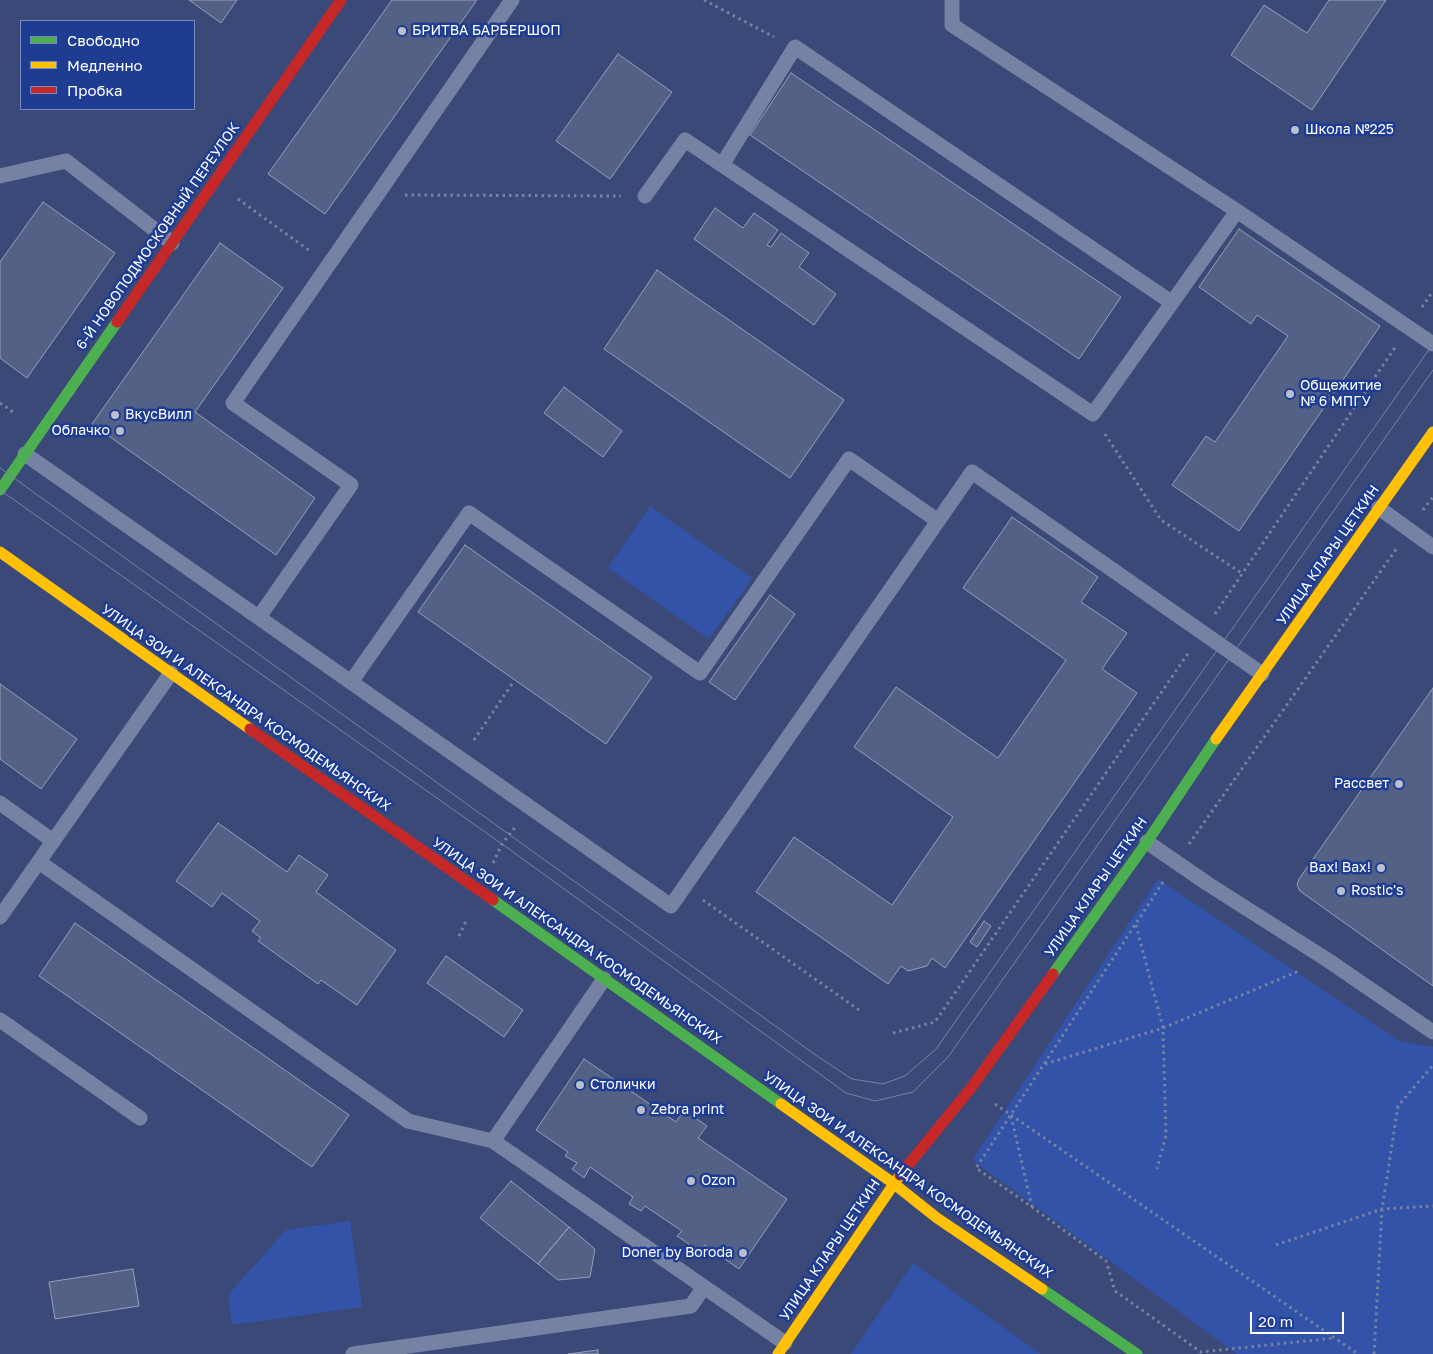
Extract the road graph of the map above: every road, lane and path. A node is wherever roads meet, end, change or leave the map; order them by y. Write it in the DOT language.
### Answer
graph roads {
  1 [pos="341,0"];
  2 [pos="512,0"];
  3 [pos="704,0"];
  4 [pos="952,0"];
  5 [pos="795,47"];
  6 [pos="722,165"];
  7 [pos="0,176"];
  8 [pos="232,195"];
  9 [pos="377,195"];
  10 [pos="645,196"];
  11 [pos="1237,211"];
  12 [pos="172,243"];
  13 [pos="328,265"];
  14 [pos="1433,291"];
  15 [pos="1171,302"];
  16 [pos="1408,327"];
  17 [pos="1433,344"];
  18 [pos="1093,414"];
  19 [pos="1433,432"];
  20 [pos="24,454"];
  21 [pos="0,490"];
  22 [pos="1433,497"];
  23 [pos="1379,508"];
  24 [pos="938,521"];
  25 [pos="1410,530"];
  26 [pos="1433,547"];
  27 [pos="0,552"];
  28 [pos="1243,574"];
  29 [pos="259,618"];
  30 [pos="1202,632"];
  31 [pos="171,673"];
  32 [pos="1262,674"];
  33 [pos="514,681"];
  34 [pos="351,682"];
  35 [pos="474,740"];
  36 [pos="0,803"];
  37 [pos="53,841"];
  38 [pos="1147,842"];
  39 [pos="39,862"];
  40 [pos="1176,862"];
  41 [pos="684,887"];
  42 [pos="0,917"];
  43 [pos="1136,925"];
  44 [pos="1326,960"];
  45 [pos="604,979"];
  46 [pos="859,1010"];
  47 [pos="0,1020"];
  48 [pos="1163,1028"];
  49 [pos="1433,1032"];
  50 [pos="894,1034"];
  51 [pos="1044,1065"];
  52 [pos="1433,1065"];
  53 [pos="990,1101"];
  54 [pos="1011,1116"];
  55 [pos="140,1118"];
  56 [pos="492,1141"];
  57 [pos="1157,1169"];
  58 [pos="893,1183"];
  59 [pos="1433,1206"];
  60 [pos="1032,1207"];
  61 [pos="1382,1209"];
  62 [pos="1276,1245"];
  63 [pos="704,1287"];
  64 [pos="1335,1338"];
  65 [pos="782,1348"];
  66 [pos="1203,1353"];
  67 [pos="353,1354"];
  68 [pos="1137,1354"];
  69 [pos="1358,1354"];
  70 [pos="1374,1354"];
  1 -- 12 [label="street, 6-Й НОВОПОДМОСКОВНЫЙ ПЕРЕУЛОК"];
  2 -- 9 [label="lane"];
  3 -- 5 [label="path"];
  4 -- 11 [label="lane"];
  5 -- 6 [label="lane"];
  5 -- 15 [label="lane"];
  6 -- 10 [label="lane"];
  6 -- 18 [label="lane"];
  7 -- 12 [label="lane"];
  8 -- 13 [label="path"];
  9 -- 10 [label="path"];
  9 -- 13 [label="lane"];
  11 -- 15 [label="lane"];
  11 -- 16 [label="lane"];
  12 -- 20 [label="street, 6-Й НОВОПОДМОСКОВНЫЙ ПЕРЕУЛОК"];
  13 -- 29 [label="lane"];
  14 -- 16 [label="path"];
  15 -- 18 [label="lane"];
  16 -- 17 [label="lane"];
  16 -- 28 [label="path"];
  18 -- 28 [label="path"];
  19 -- 23 [label="street, УЛИЦА КЛАРЫ ЦЕТКИН"];
  20 -- 21 [label="street, 6-Й НОВОПОДМОСКОВНЫЙ ПЕРЕУЛОК"];
  20 -- 29 [label="lane"];
  22 -- 25 [label="path"];
  23 -- 25 [label="lane"];
  23 -- 32 [label="street, УЛИЦА КЛАРЫ ЦЕТКИН"];
  24 -- 30 [label="lane"];
  24 -- 34 [label="lane"];
  24 -- 41 [label="lane"];
  25 -- 26 [label="lane"];
  25 -- 40 [label="path"];
  27 -- 31 [label="street, УЛИЦА ЗОИ И АЛЕКСАНДРА КОСМОДЕМЬЯНСКИХ"];
  28 -- 30 [label="path"];
  29 -- 34 [label="lane"];
  30 -- 32 [label="lane"];
  30 -- 50 [label="path"];
  31 -- 37 [label="lane"];
  31 -- 45 [label="street, УЛИЦА ЗОИ И АЛЕКСАНДРА КОСМОДЕМЬЯНСКИХ"];
  32 -- 38 [label="street, УЛИЦА КЛАРЫ ЦЕТКИН"];
  33 -- 35 [label="path"];
  34 -- 41 [label="lane"];
  36 -- 37 [label="lane"];
  37 -- 39 [label="lane"];
  38 -- 40 [label="lane"];
  38 -- 58 [label="street, УЛИЦА КЛАРЫ ЦЕТКИН"];
  39 -- 42 [label="lane"];
  39 -- 56 [label="lane"];
  40 -- 43 [label="path"];
  40 -- 44 [label="lane"];
  41 -- 46 [label="path"];
  43 -- 48 [label="path"];
  43 -- 51 [label="path"];
  44 -- 48 [label="path"];
  44 -- 49 [label="lane"];
  45 -- 56 [label="lane"];
  45 -- 58 [label="street, УЛИЦА ЗОИ И АЛЕКСАНДРА КОСМОДЕМЬЯНСКИХ"];
  47 -- 55 [label="lane"];
  48 -- 51 [label="path"];
  48 -- 57 [label="path"];
  51 -- 54 [label="path"];
  52 -- 61 [label="path"];
  53 -- 54 [label="path"];
  54 -- 60 [label="path"];
  54 -- 60 [label="path"];
  54 -- 64 [label="path"];
  56 -- 63 [label="lane"];
  58 -- 65 [label="street, УЛИЦА КЛАРЫ ЦЕТКИН"];
  58 -- 68 [label="street, УЛИЦА ЗОИ И АЛЕКСАНДРА КОСМОДЕМЬЯНСКИХ"];
  59 -- 61 [label="path"];
  60 -- 66 [label="path"];
  61 -- 62 [label="path"];
  61 -- 70 [label="path"];
  63 -- 65 [label="lane"];
  63 -- 67 [label="lane"];
  64 -- 66 [label="path"];
  64 -- 69 [label="path"];
}
